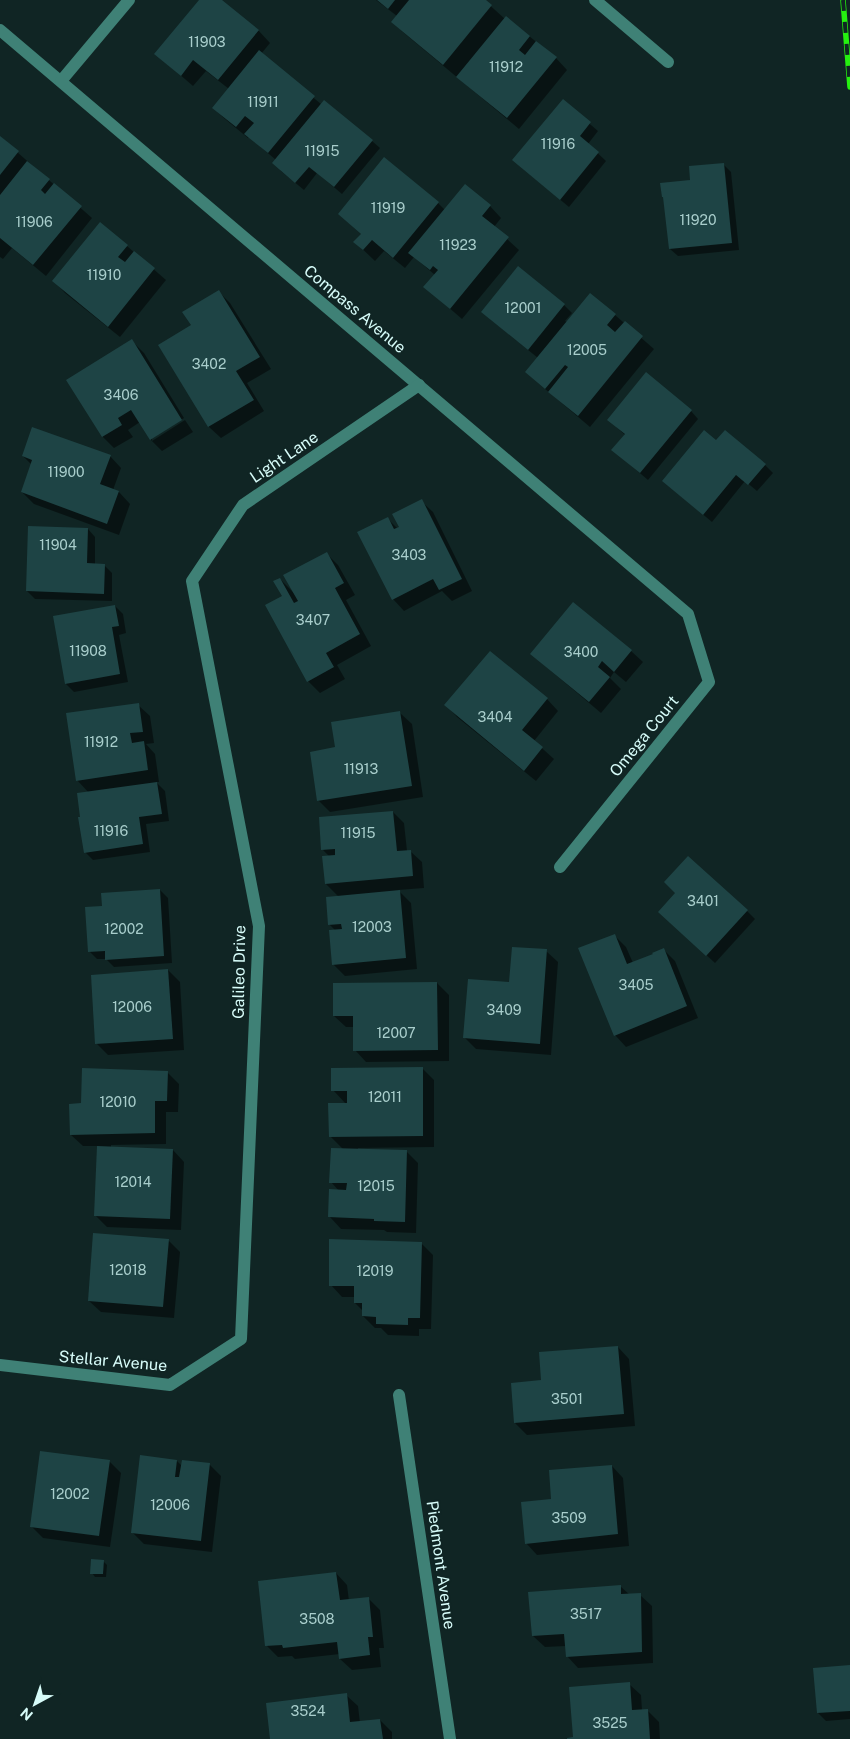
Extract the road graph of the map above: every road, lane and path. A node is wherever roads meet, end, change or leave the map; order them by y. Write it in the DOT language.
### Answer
graph roads {
  1 [pos="129,0"];
  2 [pos="596,0"];
  3 [pos="0,30"];
  4 [pos="668,62"];
  5 [pos="61,81"];
  6 [pos="419,385"];
  7 [pos="192,581"];
  8 [pos="688,614"];
  9 [pos="560,867"];
  10 [pos="241,1339"];
  11 [pos="0,1365"];
  12 [pos="400,1395"];
  13 [pos="450,1739"];
  1 -- 5 [label="street"];
  2 -- 4 [label="street"];
  3 -- 5 [label="street, Compass Avenue"];
  5 -- 6 [label="street, Compass Avenue"];
  6 -- 7 [label="street, Light Lane"];
  6 -- 8 [label="street, Compass Avenue"];
  7 -- 10 [label="street, Galileo Drive"];
  8 -- 9 [label="street, Omega Court"];
  10 -- 11 [label="street, Stellar Avenue"];
  12 -- 13 [label="street, Piedmont Avenue"];
}
